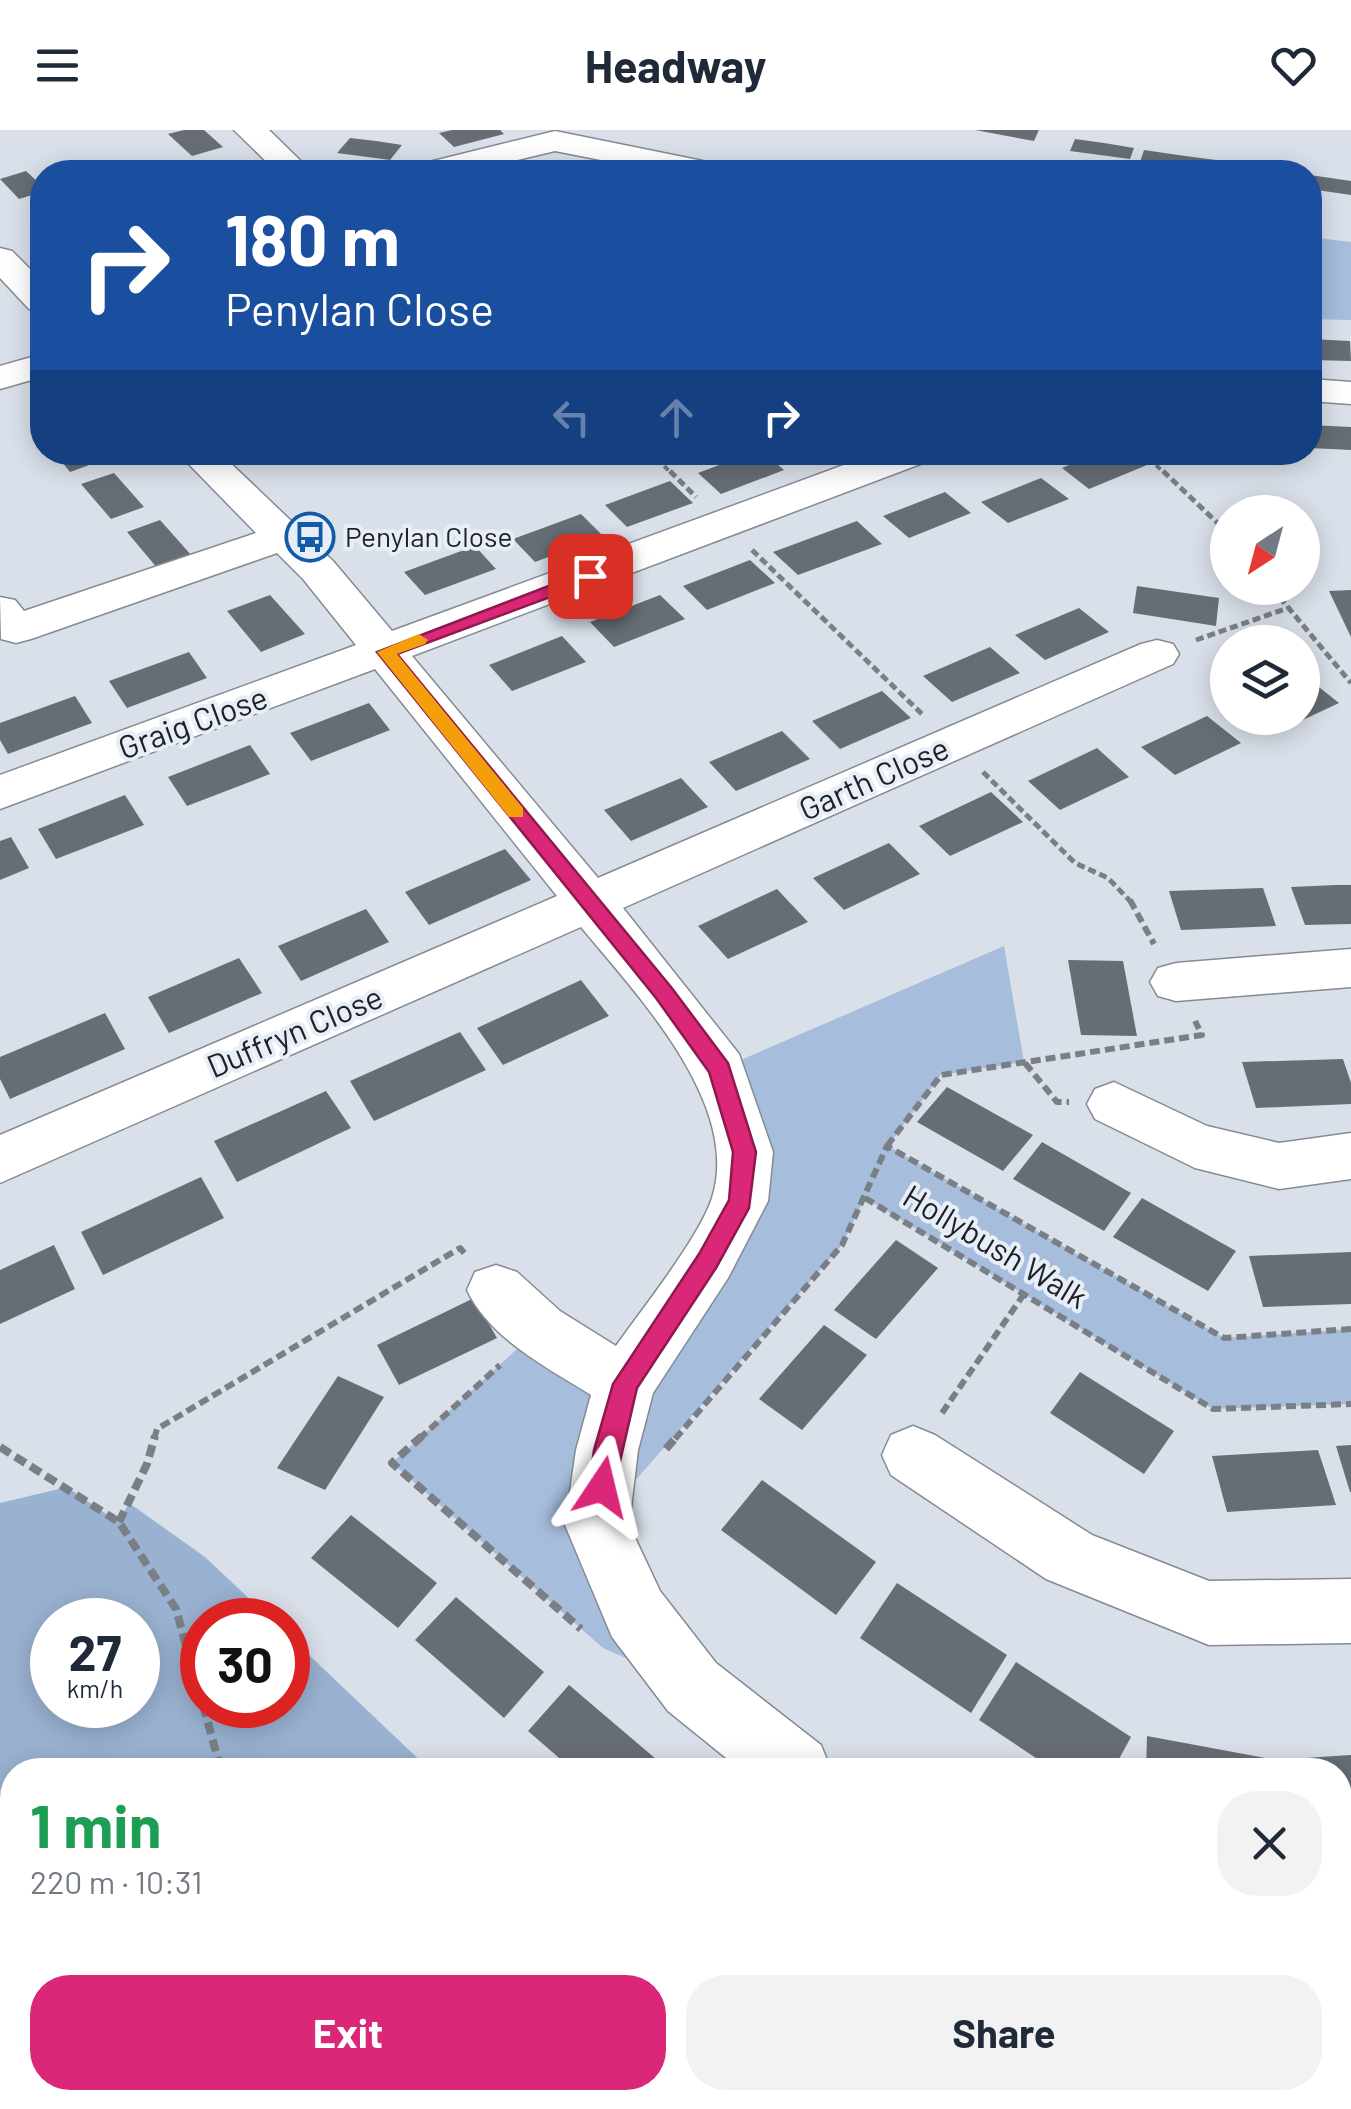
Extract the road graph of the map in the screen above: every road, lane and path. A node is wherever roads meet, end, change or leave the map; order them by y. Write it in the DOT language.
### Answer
graph roads {
  1 [pos="250,130"];
  2 [pos="283,160"];
  3 [pos="478,160"];
  4 [pos="649,160"];
  5 [pos="30,369"];
  6 [pos="0,378"];
  7 [pos="1322,391"];
  8 [pos="1351,392"];
  9 [pos="209,465"];
  10 [pos="663,465"];
  11 [pos="883,465"];
  12 [pos="1156,465"];
  13 [pos="1210,512"];
  14 [pos="725,525"];
  15 [pos="284,537"];
  16 [pos="1286,605"];
  17 [pos="1288,608"];
  18 [pos="0,610"];
  19 [pos="386,652"];
  20 [pos="1157,654"];
  21 [pos="1351,683"];
  22 [pos="954,744"];
  23 [pos="0,794"];
  24 [pos="590,904"];
  25 [pos="1351,968"];
  26 [pos="1176,982"];
  27 [pos="1114,1104"];
  28 [pos="887,1146"];
  29 [pos="1351,1156"];
  30 [pos="0,1160"];
  31 [pos="866,1198"];
  32 [pos="496,1290"];
  33 [pos="1024,1294"];
  34 [pos="539,1329"];
  35 [pos="1351,1329"];
  36 [pos="626,1384"];
  37 [pos="1351,1404"];
  38 [pos="0,1447"];
  39 [pos="913,1455"];
  40 [pos="119,1522"];
  41 [pos="597,1524"];
  42 [pos="1351,1611"];
  43 [pos="180,1623"];
  44 [pos="589,1636"];
  45 [pos="210,1728"];
  46 [pos="218,1758"];
  47 [pos="781,1758"];
  1 -- 2 [label="street"];
  3 -- 4 [label="street"];
  5 -- 6 [label="street"];
  7 -- 8 [label="street"];
  9 -- 15 [label="street"];
  10 -- 14 [label="path"];
  11 -- 14 [label="street"];
  12 -- 13 [label="path"];
  14 -- 19 [label="street"];
  14 -- 22 [label="path"];
  15 -- 18 [label="street"];
  15 -- 19 [label="street"];
  16 -- 17 [label="path"];
  17 -- 20 [label="path"];
  17 -- 21 [label="path"];
  19 -- 23 [label="street, Graig Close"];
  19 -- 24 [label="street"];
  20 -- 22 [label="street, Garth Close"];
  22 -- 24 [label="street, Garth Close"];
  22 -- 26 [label="path"];
  24 -- 30 [label="street, Duffryn Close"];
  24 -- 36 [label="street"];
  25 -- 26 [label="street"];
  26 -- 28 [label="path"];
  27 -- 29 [label="street"];
  28 -- 31 [label="path, Hollybush Walk"];
  28 -- 35 [label="path, Hollybush Walk"];
  31 -- 33 [label="path, Hollybush Walk"];
  31 -- 41 [label="path"];
  32 -- 34 [label="street"];
  32 -- 40 [label="path"];
  33 -- 37 [label="path, Hollybush Walk"];
  33 -- 39 [label="path"];
  34 -- 36 [label="street"];
  34 -- 44 [label="path"];
  36 -- 41 [label="street"];
  38 -- 40 [label="path"];
  39 -- 42 [label="street"];
  40 -- 43 [label="path"];
  41 -- 47 [label="street"];
  45 -- 46 [label="path"];
}
